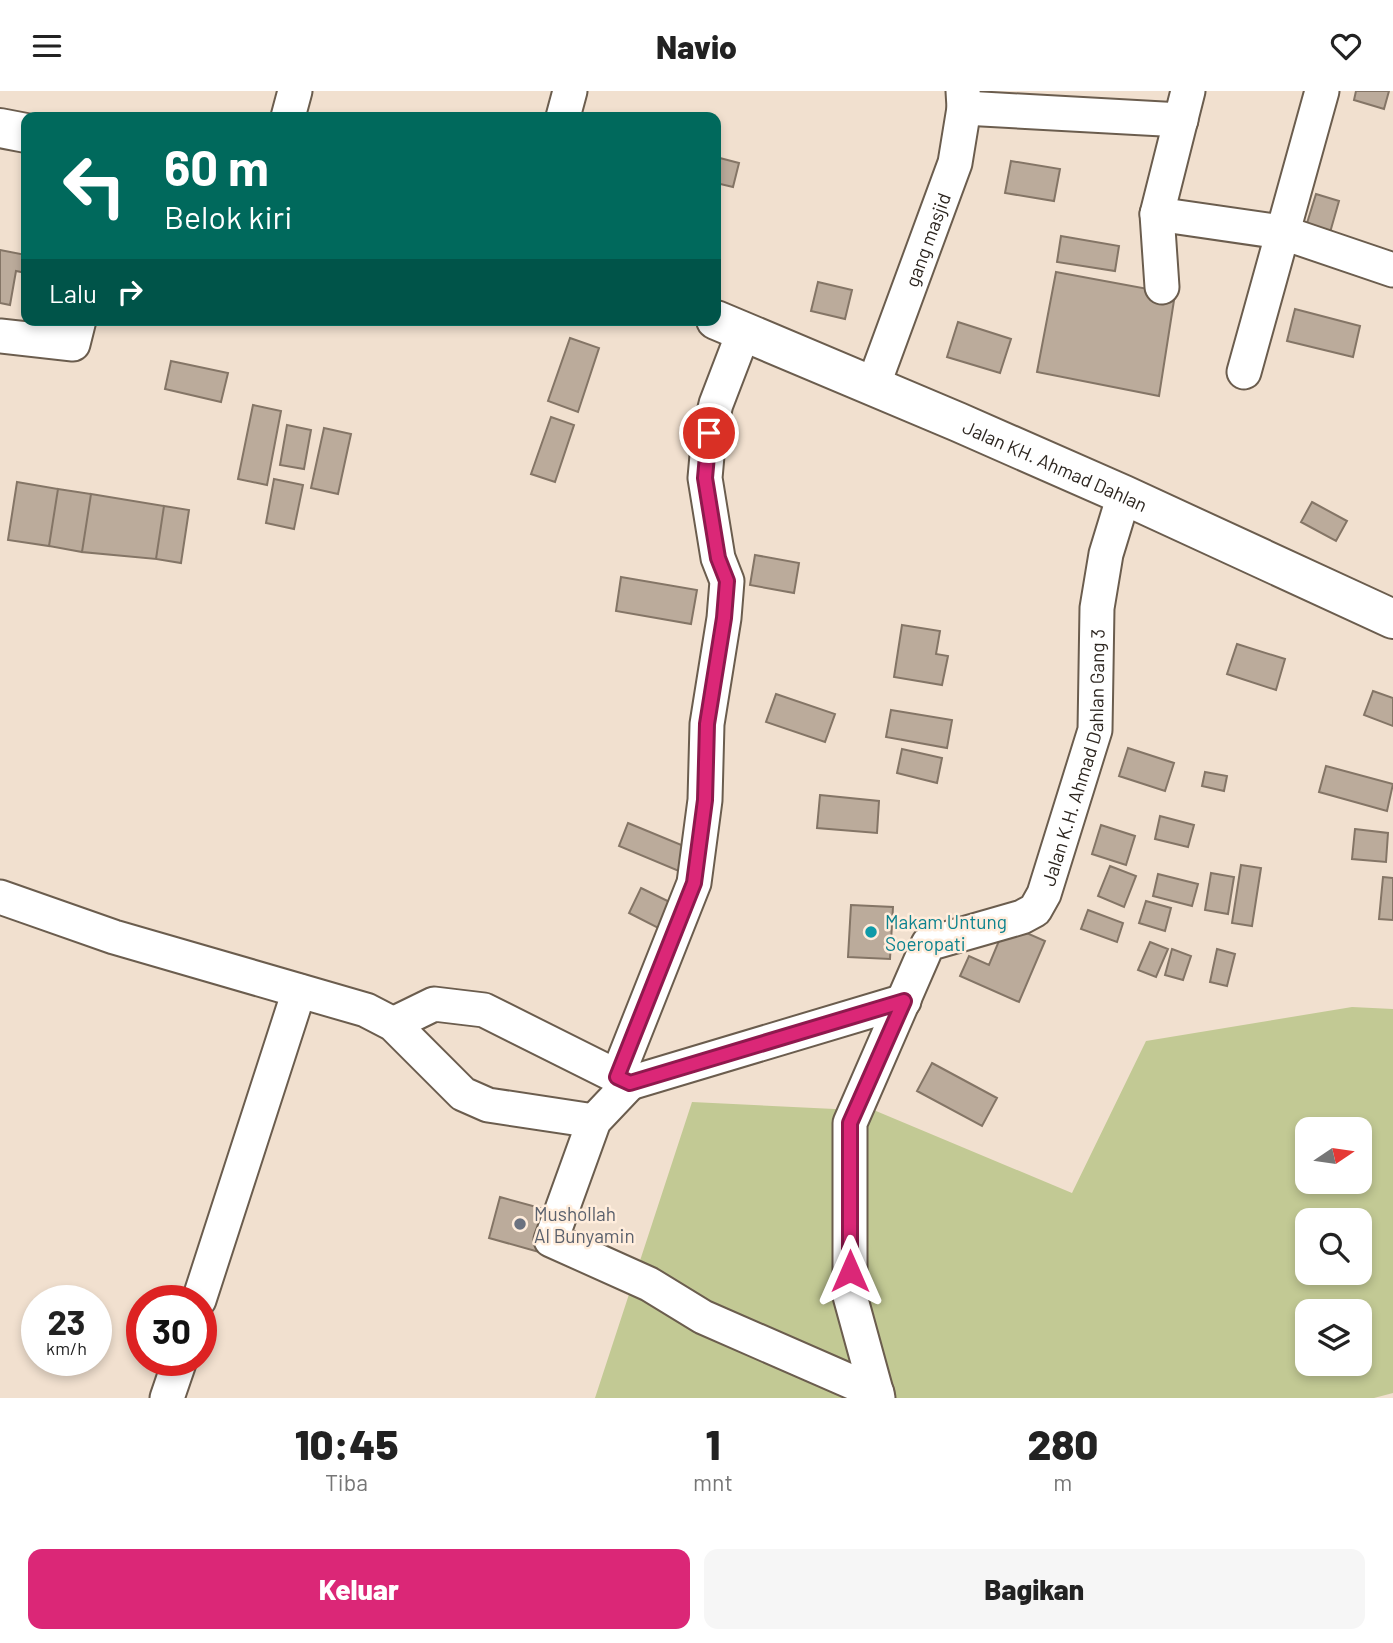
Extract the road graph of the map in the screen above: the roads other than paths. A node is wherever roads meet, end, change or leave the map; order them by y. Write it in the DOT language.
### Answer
graph roads {
  1 [pos="295,91"];
  2 [pos="570,91"];
  3 [pos="1322,91"];
  4 [pos="963,100"];
  5 [pos="1184,106"];
  6 [pos="289,112"];
  7 [pos="564,112"];
  8 [pos="0,128"];
  9 [pos="21,132"];
  10 [pos="1157,215"];
  11 [pos="1282,232"];
  12 [pos="1393,270"];
  13 [pos="1162,287"];
  14 [pos="730,325"];
  15 [pos="78,326"];
  16 [pos="0,336"];
  17 [pos="1244,372"];
  18 [pos="873,386"];
  19 [pos="1124,495"];
  20 [pos="1393,619"];
  21 [pos="0,897"];
  22 [pos="299,991"];
  23 [pos="904,1001"];
  24 [pos="393,1024"];
  25 [pos="623,1080"];
  26 [pos="594,1121"];
  27 [pos="204,1285"];
  28 [pos="175,1376"];
  29 [pos="878,1395"];
  30 [pos="167,1398"];
  1 -- 6 [label="street"];
  2 -- 7 [label="street"];
  3 -- 11 [label="street"];
  4 -- 5 [label="street"];
  4 -- 18 [label="street, gang masjid"];
  5 -- 10 [label="street"];
  8 -- 9 [label="main road"];
  10 -- 11 [label="street"];
  10 -- 13 [label="street"];
  11 -- 12 [label="street"];
  11 -- 17 [label="street"];
  14 -- 18 [label="main road, Jalan KH. Ahmad Dahlan"];
  14 -- 25 [label="street"];
  15 -- 16 [label="street"];
  18 -- 19 [label="main road, Jalan KH. Ahmad Dahlan"];
  19 -- 20 [label="main road, Jalan KH. Ahmad Dahlan"];
  19 -- 23 [label="street, Jalan K.H. Ahmad Dahlan Gang 3"];
  21 -- 22 [label="street"];
  22 -- 24 [label="street"];
  22 -- 27 [label="street"];
  23 -- 25 [label="street"];
  23 -- 29 [label="street"];
  24 -- 25 [label="street"];
  24 -- 26 [label="street"];
  25 -- 26 [label="street"];
  26 -- 29 [label="street"];
  28 -- 30 [label="street"];
}
